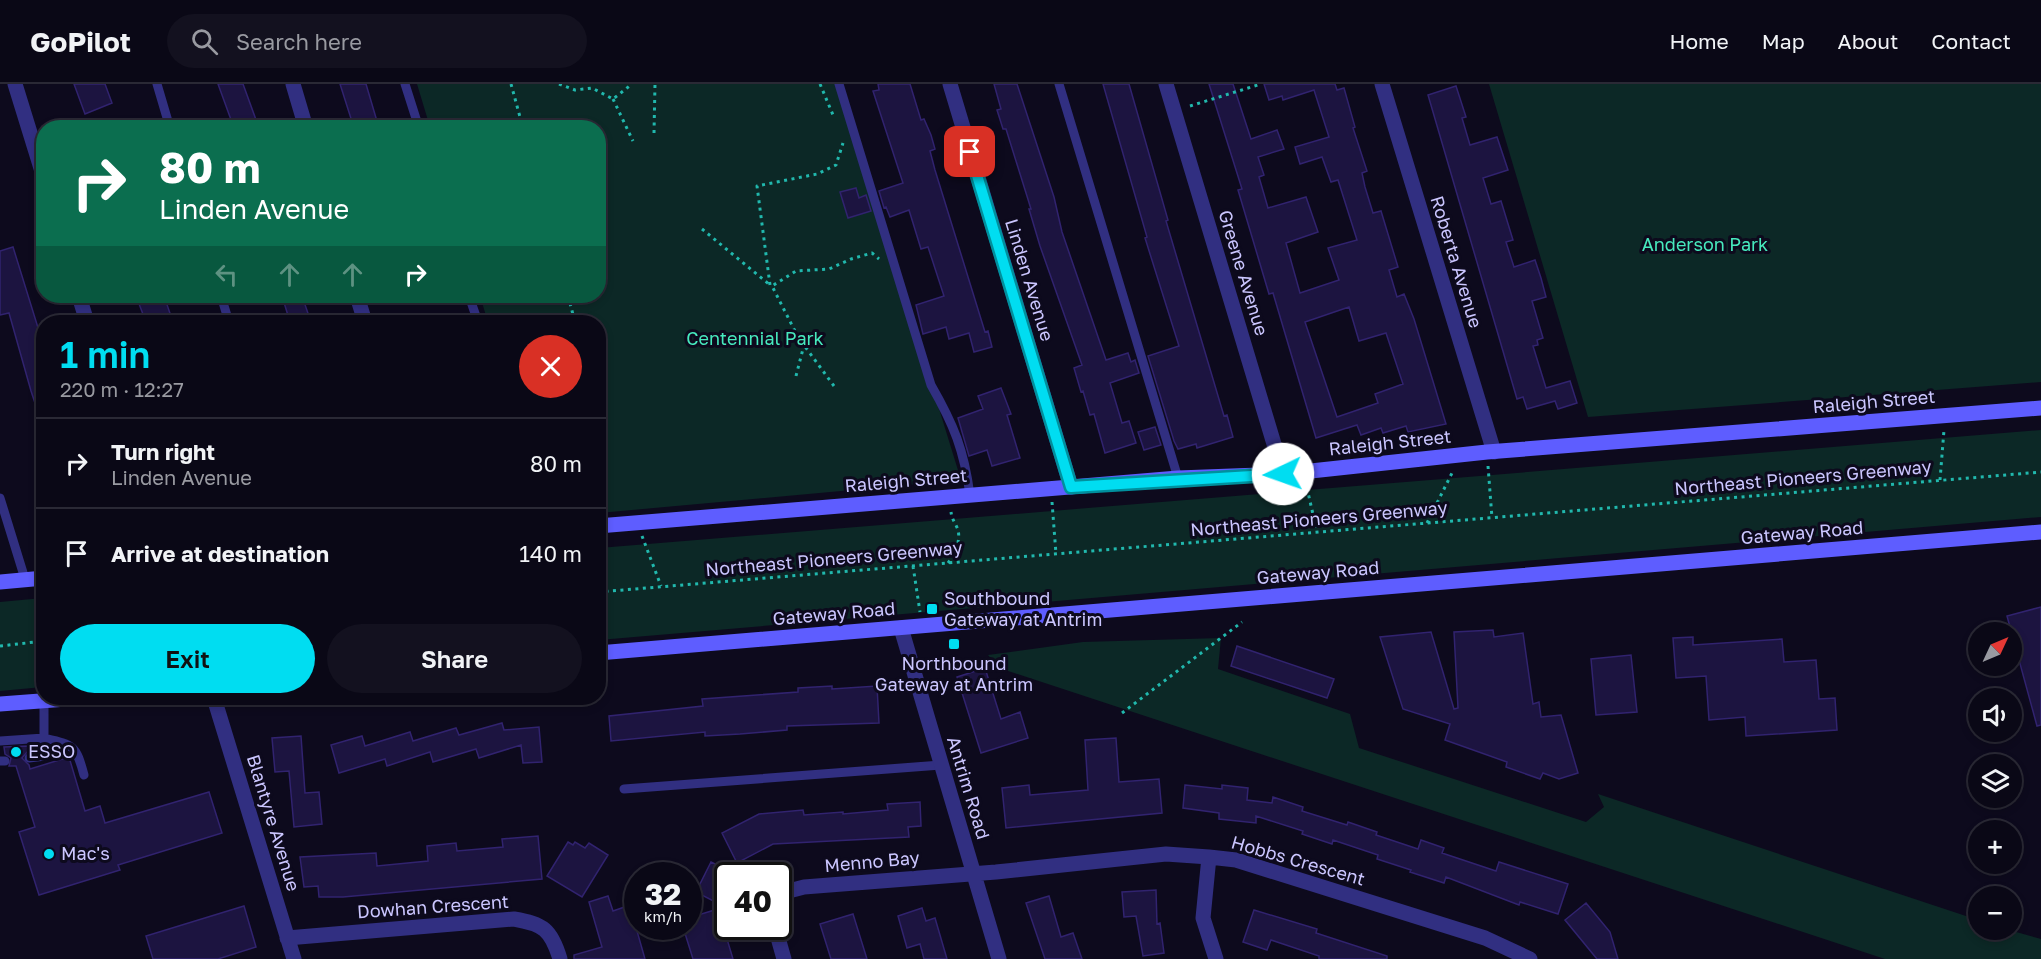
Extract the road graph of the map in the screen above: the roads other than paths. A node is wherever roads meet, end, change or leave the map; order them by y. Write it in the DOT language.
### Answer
graph roads {
  1 [pos="15,84"];
  2 [pos="157,84"];
  3 [pos="293,84"];
  4 [pos="405,84"];
  5 [pos="840,84"];
  6 [pos="950,84"];
  7 [pos="1059,84"];
  8 [pos="1166,84"];
  9 [pos="1382,84"];
  10 [pos="168,120"];
  11 [pos="304,120"];
  12 [pos="416,120"];
  13 [pos="36,152"];
  14 [pos="2041,408"];
  15 [pos="1490,452"];
  16 [pos="1283,474"];
  17 [pos="1178,478"];
  18 [pos="1071,487"];
  19 [pos="970,495"];
  20 [pos="0,498"];
  21 [pos="606,525"];
  22 [pos="2041,532"];
  23 [pos="36,578"];
  24 [pos="25,579"];
  25 [pos="0,582"];
  26 [pos="901,628"];
  27 [pos="606,652"];
  28 [pos="36,702"];
  29 [pos="0,704"];
  30 [pos="44,705"];
  31 [pos="216,705"];
  32 [pos="44,738"];
  33 [pos="0,741"];
  34 [pos="29,758"];
  35 [pos="940,765"];
  36 [pos="84,775"];
  37 [pos="624,789"];
  38 [pos="1209,857"];
  39 [pos="973,873"];
  40 [pos="792,890"];
  41 [pos="287,938"];
  42 [pos="779,940"];
  43 [pos="294,959"];
  44 [pos="560,959"];
  45 [pos="784,959"];
  46 [pos="999,959"];
  47 [pos="1216,959"];
  48 [pos="1530,959"];
  1 -- 13 [label="street"];
  2 -- 10 [label="lane"];
  3 -- 11 [label="street"];
  4 -- 12 [label="lane"];
  5 -- 19 [label="lane"];
  6 -- 18 [label="street, Linden Avenue"];
  7 -- 17 [label="lane"];
  8 -- 16 [label="street, Greene Avenue"];
  9 -- 15 [label="street, Roberta Avenue"];
  14 -- 15 [label="main road, Raleigh Street"];
  15 -- 16 [label="main road, Raleigh Street"];
  16 -- 17 [label="main road, Raleigh Street"];
  17 -- 18 [label="main road, Raleigh Street"];
  18 -- 19 [label="main road, Raleigh Street"];
  19 -- 21 [label="main road, Raleigh Street"];
  20 -- 24 [label="lane"];
  22 -- 26 [label="main road, Gateway Road"];
  23 -- 24 [label="main road"];
  24 -- 25 [label="main road"];
  26 -- 27 [label="main road, Gateway Road"];
  26 -- 35 [label="street, Antrim Road"];
  28 -- 29 [label="main road"];
  30 -- 32 [label="lane"];
  31 -- 41 [label="street, Blantyre Avenue"];
  32 -- 33 [label="lane"];
  32 -- 34 [label="lane"];
  32 -- 36 [label="lane"];
  35 -- 37 [label="lane"];
  35 -- 39 [label="street, Antrim Road"];
  38 -- 39 [label="street, Hobbs Crescent"];
  38 -- 47 [label="street"];
  38 -- 48 [label="street, Hobbs Crescent"];
  39 -- 40 [label="street, Menno Bay"];
  39 -- 46 [label="street, Antrim Road"];
  41 -- 43 [label="street, Blantyre Avenue"];
  41 -- 44 [label="street, Dowhan Crescent"];
  42 -- 45 [label="street"];
}
